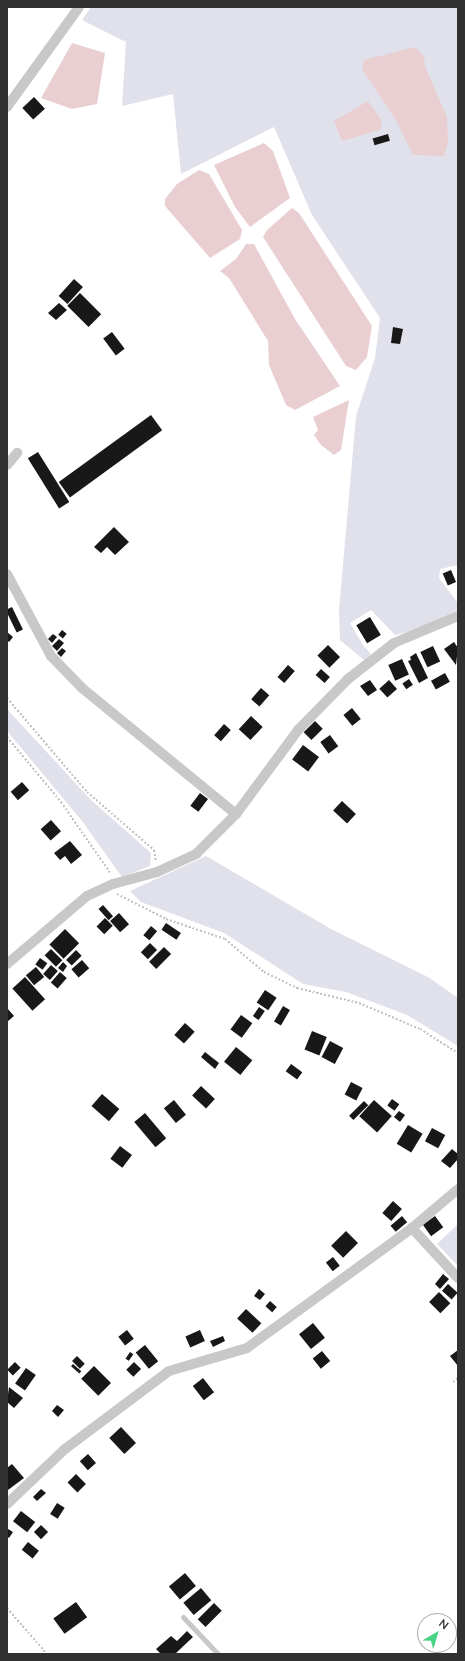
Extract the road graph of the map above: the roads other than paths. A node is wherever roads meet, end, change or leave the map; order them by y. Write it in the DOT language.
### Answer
graph roads {
  1 [pos="79,7"];
  2 [pos="7,107"];
  3 [pos="17,453"];
  4 [pos="7,465"];
  5 [pos="7,574"];
  6 [pos="458,616"];
  7 [pos="236,814"];
  8 [pos="7,964"];
  9 [pos="458,1189"];
  10 [pos="412,1228"];
  11 [pos="458,1278"];
  12 [pos="7,1504"];
  13 [pos="183,1617"];
  14 [pos="218,1654"];
  1 -- 2 [label="street"];
  3 -- 4 [label="street"];
  5 -- 7 [label="street"];
  6 -- 7 [label="street"];
  7 -- 8 [label="street"];
  9 -- 10 [label="street"];
  10 -- 11 [label="street"];
  10 -- 12 [label="street"];
  13 -- 14 [label="lane"];
}
